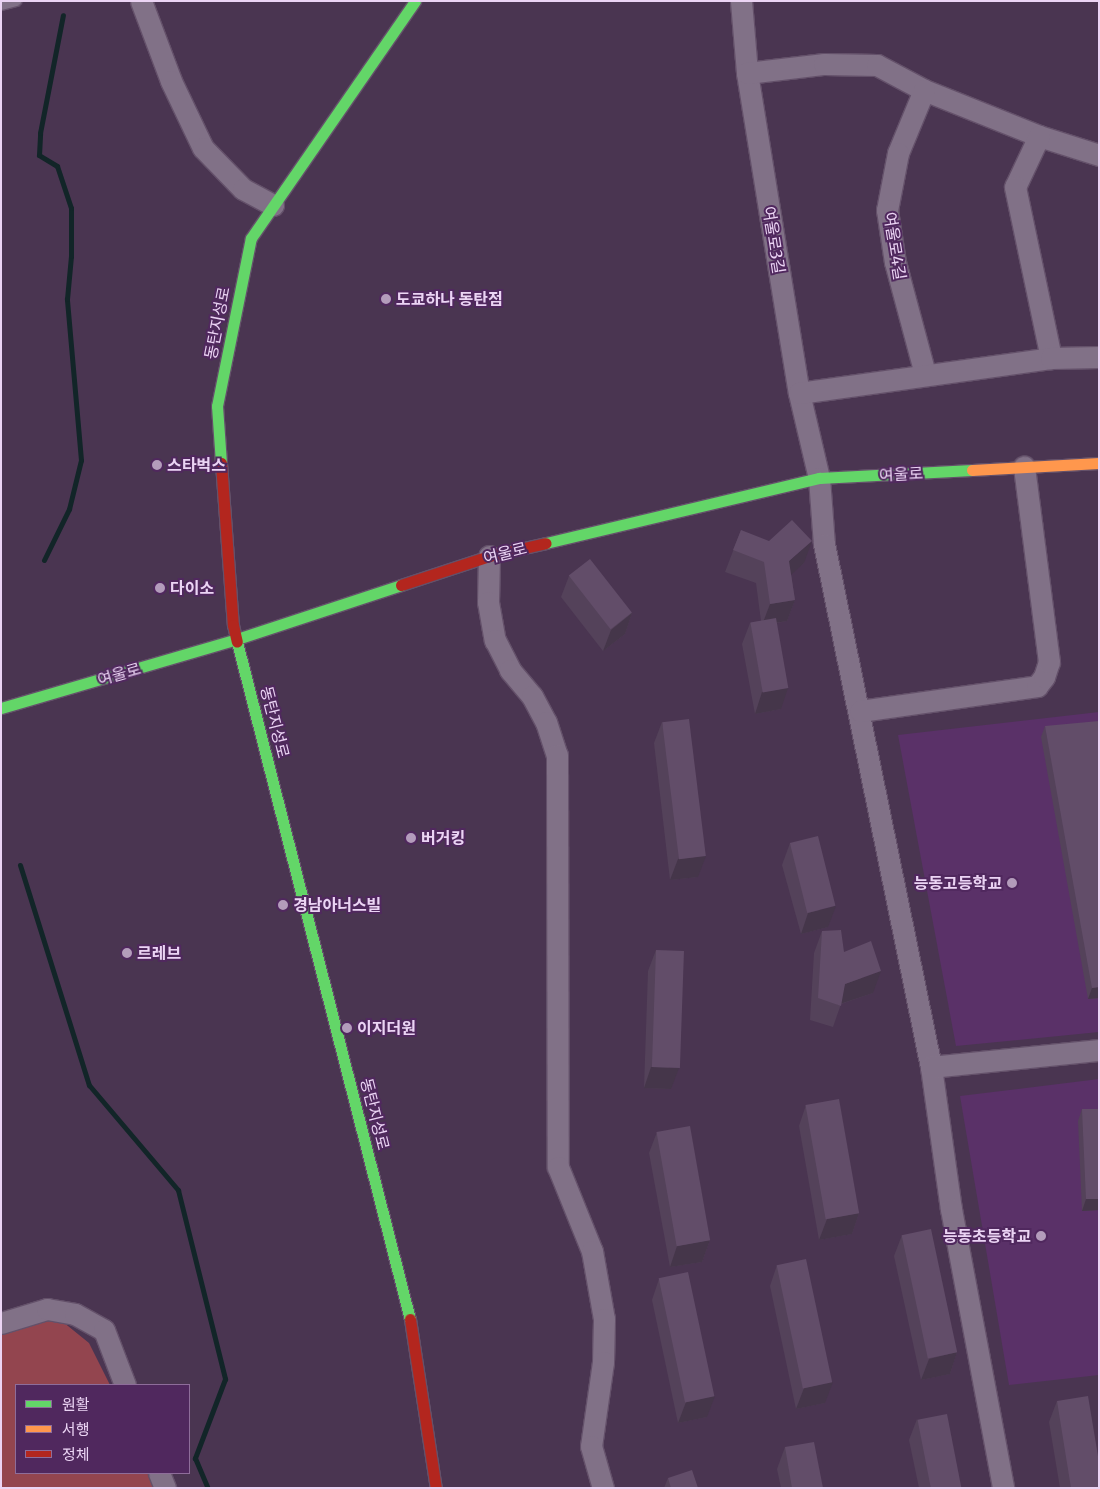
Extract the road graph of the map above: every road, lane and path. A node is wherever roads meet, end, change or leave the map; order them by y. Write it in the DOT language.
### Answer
graph roads {
  1 [pos="16,1"];
  2 [pos="141,1"];
  3 [pos="415,1"];
  4 [pos="741,1"];
  5 [pos="1,5"];
  6 [pos="747,73"];
  7 [pos="924,90"];
  8 [pos="1039,136"];
  9 [pos="1099,155"];
  10 [pos="273,205"];
  11 [pos="1099,357"];
  12 [pos="1051,358"];
  13 [pos="925,374"];
  14 [pos="799,393"];
  15 [pos="1099,464"];
  16 [pos="1024,468"];
  17 [pos="819,478"];
  18 [pos="489,556"];
  19 [pos="237,639"];
  20 [pos="1,708"];
  21 [pos="860,711"];
  22 [pos="1099,1050"];
  23 [pos="931,1067"];
  24 [pos="1,1323"];
  25 [pos="125,1384"];
  26 [pos="159,1474"];
  27 [pos="165,1488"];
  28 [pos="436,1488"];
  29 [pos="603,1488"];
  30 [pos="1003,1488"];
  1 -- 5 [label="lane"];
  2 -- 10 [label="street"];
  3 -- 10 [label="main road, 동탄지성로"];
  4 -- 6 [label="street, 여울로3길"];
  6 -- 7 [label="street"];
  6 -- 14 [label="street, 여울로3길"];
  7 -- 8 [label="street"];
  7 -- 13 [label="street, 여울로4길"];
  8 -- 9 [label="street"];
  8 -- 12 [label="street"];
  10 -- 19 [label="main road, 동탄지성로"];
  11 -- 12 [label="street"];
  12 -- 13 [label="street"];
  13 -- 14 [label="street"];
  14 -- 17 [label="street, 여울로3길"];
  15 -- 16 [label="main road, 여울로"];
  16 -- 17 [label="main road, 여울로"];
  16 -- 21 [label="street"];
  17 -- 18 [label="main road, 여울로"];
  17 -- 21 [label="street, 여울로3길"];
  18 -- 19 [label="main road, 여울로"];
  18 -- 29 [label="street"];
  19 -- 20 [label="main road, 여울로"];
  19 -- 28 [label="main road, 동탄지성로"];
  21 -- 23 [label="street, 여울로3길"];
  22 -- 23 [label="street"];
  23 -- 30 [label="street, 여울로3길"];
  24 -- 25 [label="street"];
  26 -- 27 [label="street"];
}
